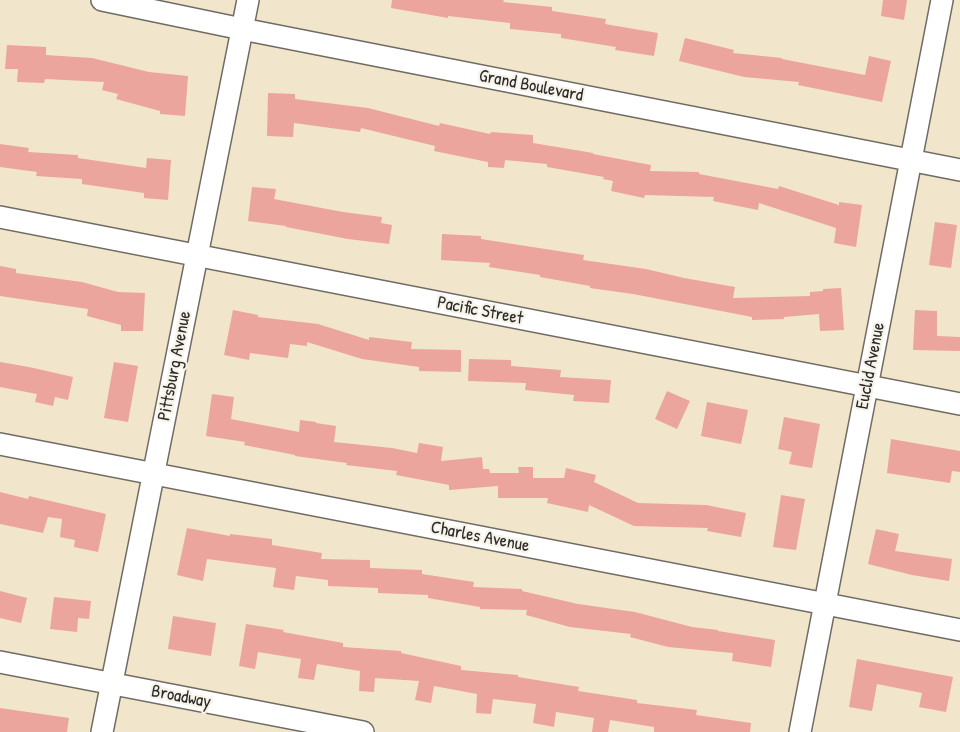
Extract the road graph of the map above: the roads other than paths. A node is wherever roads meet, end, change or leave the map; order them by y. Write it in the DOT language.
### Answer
graph roads {
  1 [pos="102,0"];
  2 [pos="248,0"];
  3 [pos="942,0"];
  4 [pos="242,29"];
  5 [pos="911,161"];
  6 [pos="960,170"];
  7 [pos="0,217"];
  8 [pos="197,256"];
  9 [pos="867,386"];
  10 [pos="960,404"];
  11 [pos="0,444"];
  12 [pos="153,474"];
  13 [pos="824,604"];
  14 [pos="960,630"];
  15 [pos="0,662"];
  16 [pos="112,683"];
  17 [pos="102,732"];
  18 [pos="363,732"];
  19 [pos="800,732"];
  1 -- 4 [label="street, Grand Boulevard"];
  2 -- 4 [label="street, Pittsburg Avenue"];
  3 -- 5 [label="street, Euclid Avenue"];
  4 -- 5 [label="street, Grand Boulevard"];
  4 -- 8 [label="street, Pittsburg Avenue"];
  5 -- 6 [label="street, Grand Boulevard"];
  5 -- 9 [label="street, Euclid Avenue"];
  7 -- 8 [label="street, Pacific Street"];
  8 -- 9 [label="street, Pacific Street"];
  8 -- 12 [label="street, Pittsburg Avenue"];
  9 -- 10 [label="street, Pacific Street"];
  9 -- 13 [label="street, Euclid Avenue"];
  11 -- 12 [label="street, Charles Avenue"];
  12 -- 13 [label="street, Charles Avenue"];
  12 -- 16 [label="street, Pittsburg Avenue"];
  13 -- 14 [label="street, Charles Avenue"];
  13 -- 19 [label="street, Euclid Avenue"];
  15 -- 16 [label="street, Broadway"];
  16 -- 17 [label="street, Pittsburg Avenue"];
  16 -- 18 [label="street, Broadway"];
}
